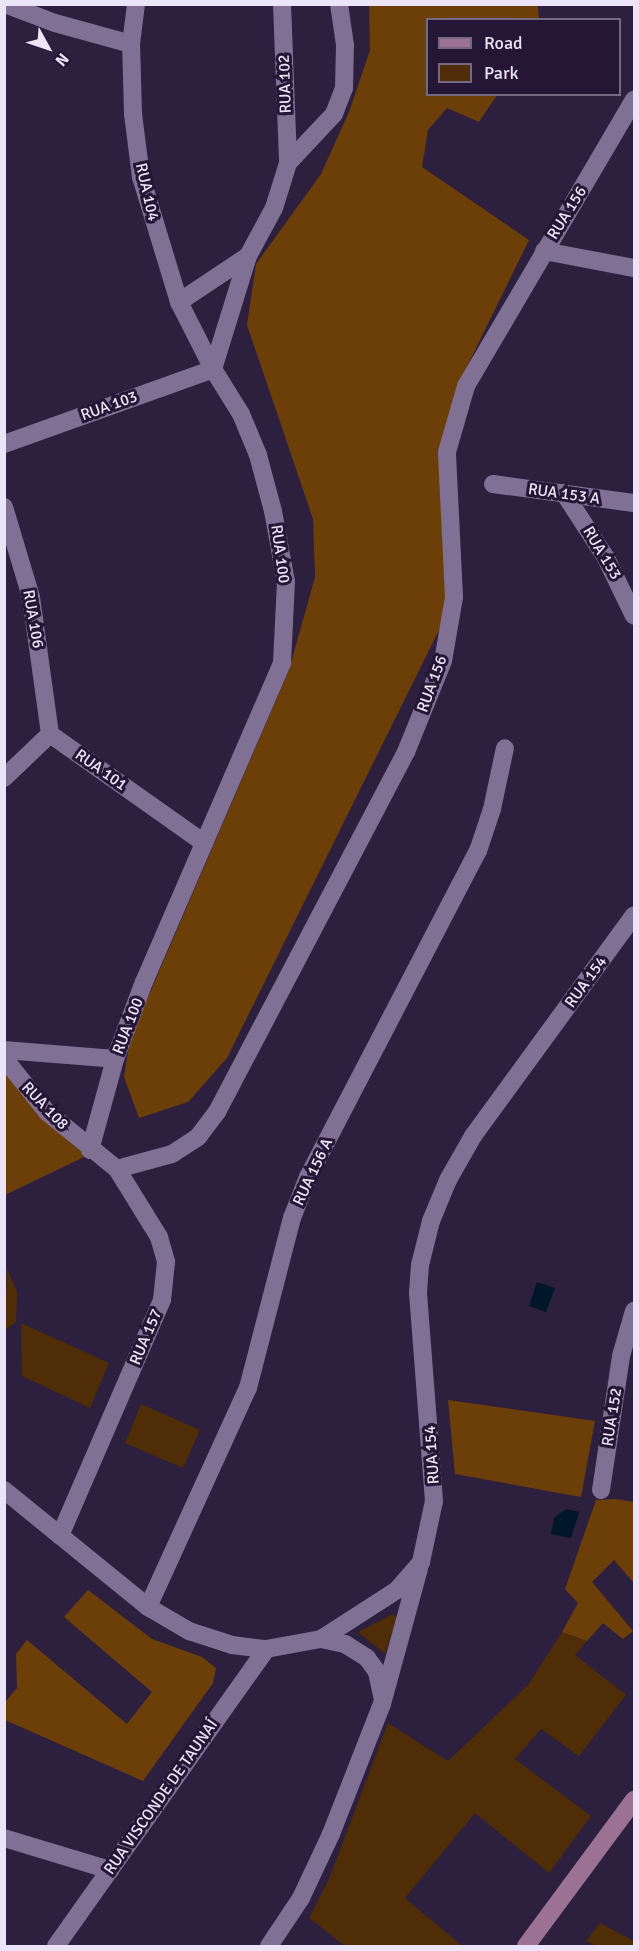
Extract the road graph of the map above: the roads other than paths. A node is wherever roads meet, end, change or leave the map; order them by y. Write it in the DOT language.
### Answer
graph roads {
  1 [pos="5,4"];
  2 [pos="136,4"];
  3 [pos="282,4"];
  4 [pos="339,4"];
  5 [pos="131,44"];
  6 [pos="634,100"];
  7 [pos="288,163"];
  8 [pos="544,251"];
  9 [pos="248,256"];
  10 [pos="634,268"];
  11 [pos="179,302"];
  12 [pos="213,369"];
  13 [pos="4,444"];
  14 [pos="493,484"];
  15 [pos="564,493"];
  16 [pos="634,503"];
  17 [pos="4,507"];
  18 [pos="634,616"];
  19 [pos="50,734"];
  20 [pos="505,748"];
  21 [pos="4,778"];
  22 [pos="204,843"];
  23 [pos="634,915"];
  24 [pos="4,1050"];
  25 [pos="4,1058"];
  26 [pos="115,1059"];
  27 [pos="90,1150"];
  28 [pos="117,1169"];
  29 [pos="634,1311"];
  30 [pos="4,1490"];
  31 [pos="601,1490"];
  32 [pos="60,1536"];
  33 [pos="421,1562"];
  34 [pos="148,1607"];
  35 [pos="321,1640"];
  36 [pos="266,1648"];
  37 [pos="382,1704"];
  38 [pos="634,1800"];
  39 [pos="4,1838"];
  40 [pos="110,1870"];
  41 [pos="56,1947"];
  42 [pos="269,1947"];
  43 [pos="526,1947"];
  1 -- 5 [label="street"];
  2 -- 5 [label="street, RUA 104"];
  3 -- 7 [label="street, RUA 102"];
  4 -- 7 [label="street"];
  5 -- 11 [label="street, RUA 104"];
  6 -- 8 [label="street, RUA 156"];
  7 -- 9 [label="street"];
  8 -- 10 [label="street"];
  8 -- 28 [label="street, RUA 156"];
  9 -- 11 [label="street"];
  9 -- 12 [label="street"];
  11 -- 12 [label="street, RUA 104"];
  12 -- 13 [label="street, RUA 103"];
  12 -- 22 [label="street, RUA 100"];
  14 -- 15 [label="street, RUA 153 A"];
  15 -- 16 [label="street, RUA 153 A"];
  15 -- 18 [label="street, RUA 153"];
  17 -- 19 [label="street, RUA 106"];
  19 -- 21 [label="street"];
  19 -- 22 [label="street, RUA 101"];
  20 -- 34 [label="street, RUA 156 A"];
  22 -- 26 [label="street, RUA 100"];
  23 -- 33 [label="street, RUA 154"];
  24 -- 26 [label="street"];
  25 -- 27 [label="street, RUA 108"];
  26 -- 27 [label="street, RUA 100"];
  27 -- 28 [label="street, RUA 157"];
  28 -- 32 [label="street, RUA 157"];
  29 -- 31 [label="street, RUA 152"];
  30 -- 32 [label="street"];
  32 -- 34 [label="street"];
  33 -- 35 [label="street"];
  33 -- 37 [label="street, RUA 154"];
  34 -- 36 [label="street"];
  35 -- 36 [label="street"];
  35 -- 37 [label="street"];
  36 -- 40 [label="street, RUA VISCONDE DE TAUNAÍ"];
  37 -- 42 [label="street, RUA 154"];
  38 -- 43 [label="main road"];
  39 -- 40 [label="street"];
  40 -- 41 [label="street, RUA VISCONDE DE TAUNAÍ"];
}
